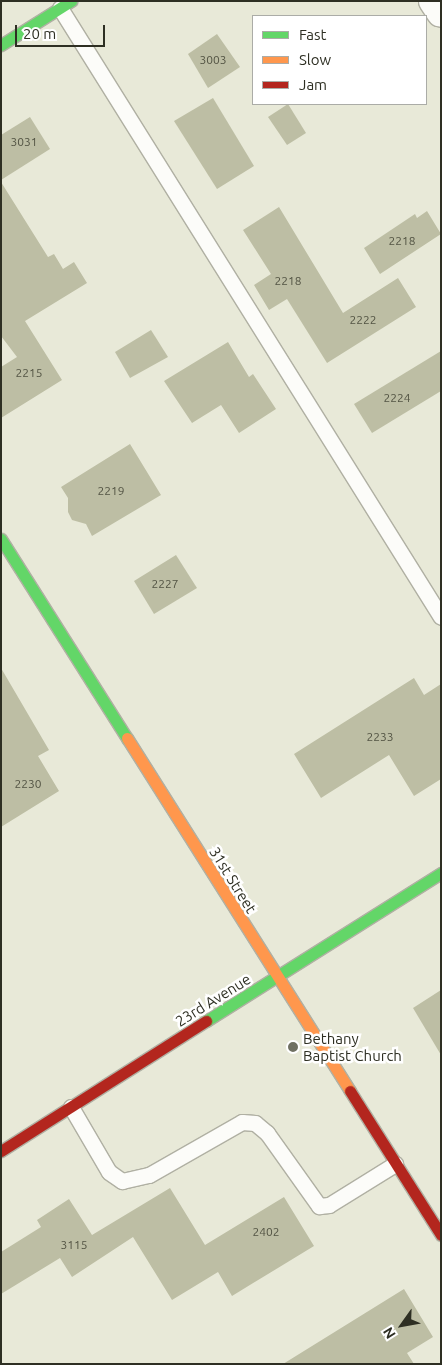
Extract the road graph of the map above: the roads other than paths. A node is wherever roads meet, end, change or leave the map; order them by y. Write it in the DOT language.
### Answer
graph roads {
  1 [pos="433,1"];
  2 [pos="65,5"];
  3 [pos="441,13"];
  4 [pos="1,45"];
  5 [pos="1,539"];
  6 [pos="441,617"];
  7 [pos="441,874"];
  8 [pos="276,978"];
  9 [pos="72,1107"];
  10 [pos="1,1151"];
  11 [pos="395,1164"];
  12 [pos="441,1235"];
  1 -- 3 [label="street"];
  2 -- 4 [label="street"];
  2 -- 6 [label="lane"];
  5 -- 8 [label="street, 31st Street"];
  7 -- 8 [label="street, 23rd Avenue"];
  8 -- 9 [label="street, 23rd Avenue"];
  8 -- 11 [label="street, 31st Street"];
  9 -- 10 [label="street, 23rd Avenue"];
  9 -- 11 [label="lane"];
  11 -- 12 [label="street, 31st Street"];
}
